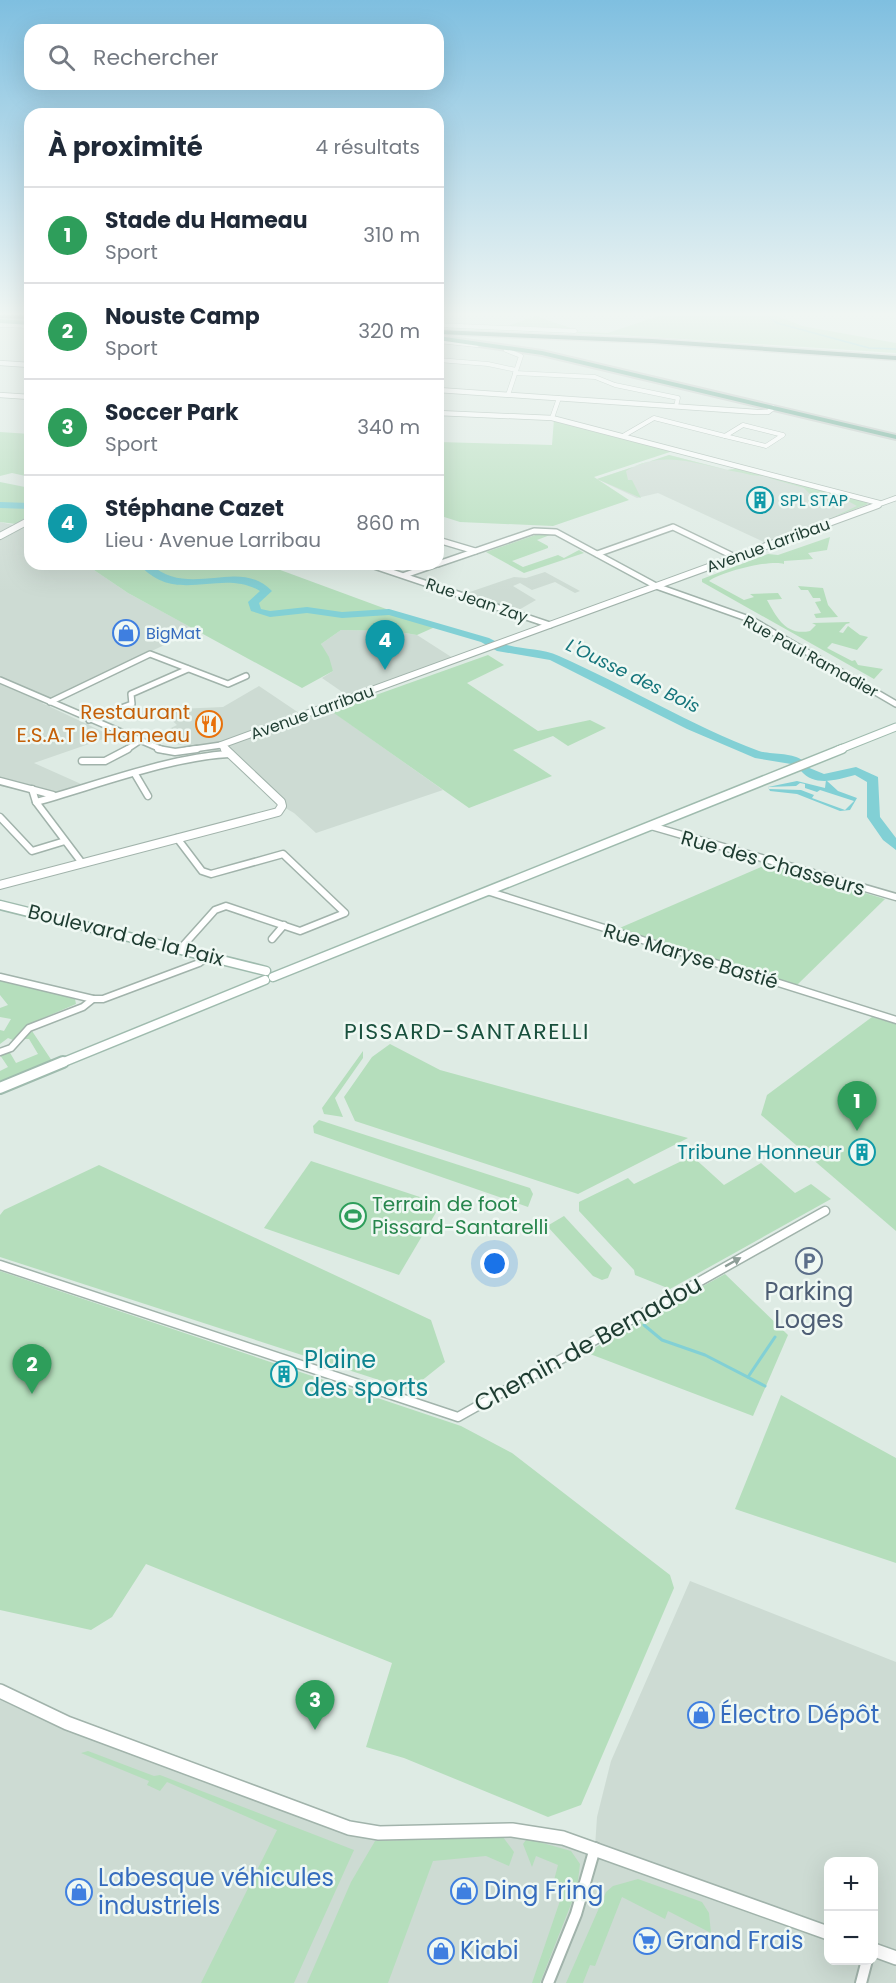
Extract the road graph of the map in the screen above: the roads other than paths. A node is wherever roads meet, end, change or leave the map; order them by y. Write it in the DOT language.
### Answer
graph roads {
  1 [pos="555,408"];
  2 [pos="699,408"];
  3 [pos="769,408"];
  4 [pos="751,411"];
  5 [pos="444,413"];
  6 [pos="552,417"];
  7 [pos="623,436"];
  8 [pos="725,436"];
  9 [pos="896,438"];
  10 [pos="896,498"];
  11 [pos="880,503"];
  12 [pos="24,522"];
  13 [pos="0,536"];
  14 [pos="444,542"];
  15 [pos="476,551"];
  16 [pos="597,554"];
  17 [pos="735,557"];
  18 [pos="444,562"];
  19 [pos="388,570"];
  20 [pos="420,570"];
  21 [pos="405,575"];
  22 [pos="656,586"];
  23 [pos="550,625"];
  24 [pos="189,669"];
  25 [pos="246,676"];
  26 [pos="0,680"];
  27 [pos="50,702"];
  28 [pos="896,704"];
  29 [pos="89,720"];
  30 [pos="896,727"];
  31 [pos="138,742"];
  32 [pos="221,745"];
  33 [pos="229,754"];
  34 [pos="82,761"];
  35 [pos="135,774"];
  36 [pos="0,781"];
  37 [pos="32,789"];
  38 [pos="54,795"];
  39 [pos="148,796"];
  40 [pos="36,802"];
  41 [pos="0,817"];
  42 [pos="651,826"];
  43 [pos="177,838"];
  44 [pos="65,841"];
  45 [pos="82,863"];
  46 [pos="0,885"];
  47 [pos="487,891"];
  48 [pos="896,897"];
  49 [pos="0,904"];
  50 [pos="284,925"];
  51 [pos="272,939"];
  52 [pos="182,948"];
  53 [pos="210,955"];
  54 [pos="264,976"];
  55 [pos="0,977"];
  56 [pos="93,999"];
  57 [pos="896,1020"];
  58 [pos="0,1052"];
  59 [pos="0,1088"];
  60 [pos="825,1211"];
  61 [pos="0,1265"];
  62 [pos="0,1692"];
  63 [pos="595,1848"];
  64 [pos="824,1932"];
  65 [pos="878,1952"];
  66 [pos="896,1958"];
  67 [pos="866,1965"];
  68 [pos="548,1983"];
  69 [pos="861,1983"];
  1 -- 6 [label="street"];
  2 -- 4 [label="street"];
  3 -- 4 [label="street"];
  3 -- 4 [label="street"];
  3 -- 9 [label="main road"];
  5 -- 6 [label="street"];
  6 -- 7 [label="street"];
  7 -- 8 [label="street"];
  7 -- 11 [label="street"];
  8 -- 8 [label="street"];
  10 -- 11 [label="street, Avenue Larribau"];
  11 -- 17 [label="street, Avenue Larribau"];
  12 -- 13 [label="street"];
  14 -- 15 [label="street"];
  15 -- 16 [label="street, Rue Paul Ramadier"];
  15 -- 18 [label="street"];
  16 -- 17 [label="street"];
  16 -- 22 [label="street, Rue Paul Ramadier"];
  17 -- 22 [label="street, Avenue Larribau"];
  19 -- 21 [label="street, Rue Jean Zay"];
  20 -- 21 [label="street"];
  21 -- 23 [label="street, Rue Jean Zay"];
  22 -- 23 [label="street, Avenue Larribau"];
  22 -- 28 [label="street, Rue Paul Ramadier"];
  23 -- 32 [label="street, Avenue Larribau"];
  24 -- 25 [label="street"];
  24 -- 27 [label="street"];
  24 -- 29 [label="street"];
  26 -- 27 [label="street"];
  27 -- 29 [label="street"];
  29 -- 31 [label="street"];
  30 -- 42 [label="main road"];
  31 -- 32 [label="street"];
  31 -- 34 [label="street"];
  32 -- 33 [label="street, Avenue Larribau"];
  33 -- 35 [label="street"];
  33 -- 43 [label="street, Avenue Larribau"];
  35 -- 38 [label="street"];
  35 -- 39 [label="street"];
  36 -- 37 [label="street"];
  37 -- 38 [label="street"];
  37 -- 40 [label="street"];
  38 -- 40 [label="street"];
  40 -- 44 [label="street"];
  41 -- 44 [label="street"];
  42 -- 47 [label="main road"];
  42 -- 48 [label="street, Rue des Chasseurs"];
  43 -- 45 [label="street, Avenue Larribau"];
  43 -- 50 [label="street"];
  44 -- 45 [label="street"];
  45 -- 46 [label="street, Avenue Larribau"];
  47 -- 54 [label="main road"];
  47 -- 57 [label="street, Rue Maryse Bastié"];
  49 -- 52 [label="main road, Boulevard de la Paix"];
  50 -- 51 [label="street"];
  50 -- 52 [label="street"];
  52 -- 53 [label="main road, Boulevard de la Paix"];
  53 -- 54 [label="main road, Boulevard de la Paix"];
  53 -- 56 [label="street"];
  54 -- 59 [label="main road"];
  55 -- 56 [label="street"];
  56 -- 58 [label="street"];
  61 -- 60 [label="street, Chemin de Bernadou, one-way"];
  62 -- 63 [label="street"];
  63 -- 64 [label="street"];
  63 -- 68 [label="street"];
  65 -- 66 [label="street"];
  67 -- 69 [label="street"];
}
